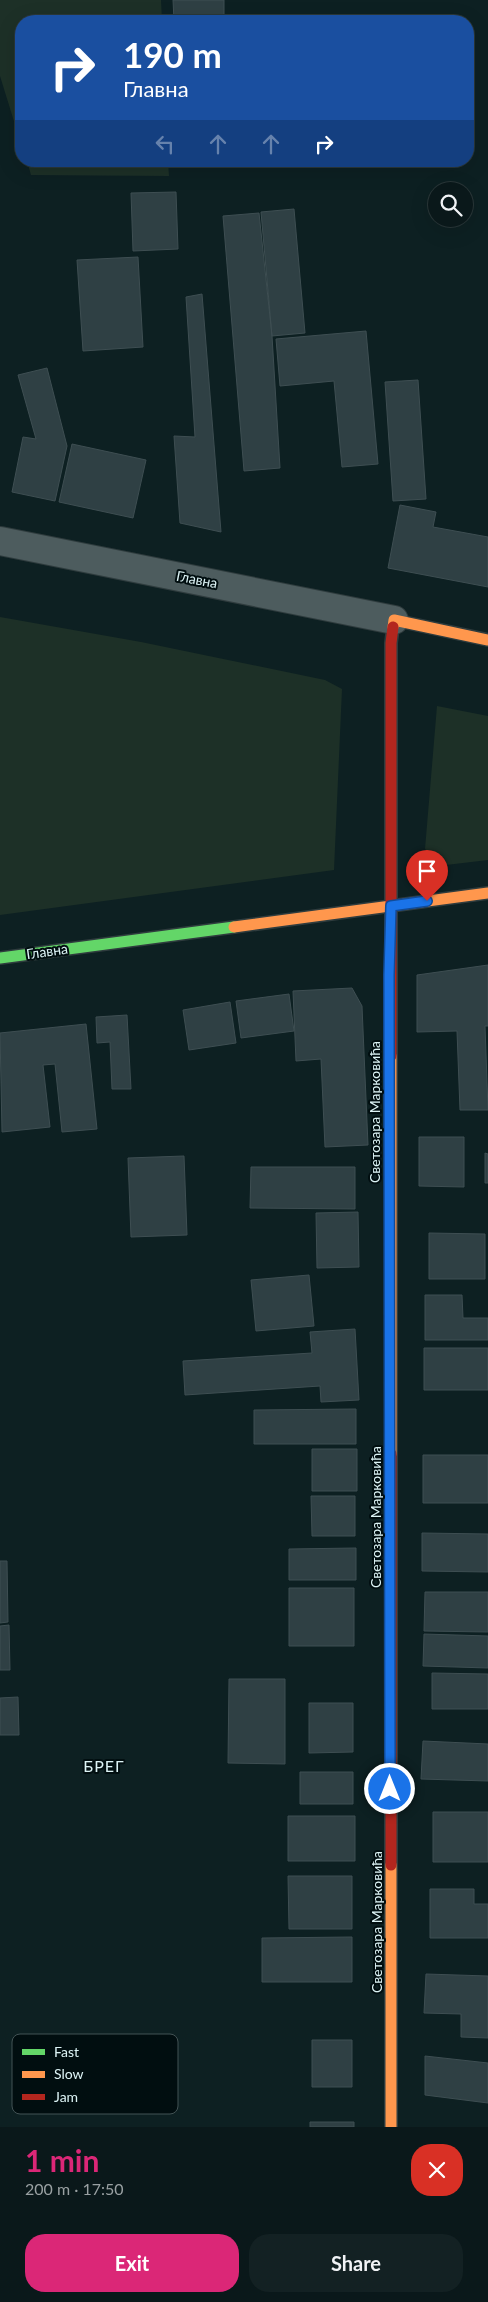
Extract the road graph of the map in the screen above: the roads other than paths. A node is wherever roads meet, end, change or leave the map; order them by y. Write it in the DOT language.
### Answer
graph roads {
  1 [pos="0,541"];
  2 [pos="394,620"];
  3 [pos="488,640"];
  4 [pos="488,893"];
  5 [pos="391,906"];
  6 [pos="0,958"];
  7 [pos="391,2127"];
  1 -- 2 [label="street, Главна"];
  2 -- 3 [label="street, Главна"];
  2 -- 5 [label="street"];
  4 -- 5 [label="street, Главна"];
  5 -- 6 [label="street, Главна"];
  5 -- 7 [label="street, Светозара Марковића"];
}
